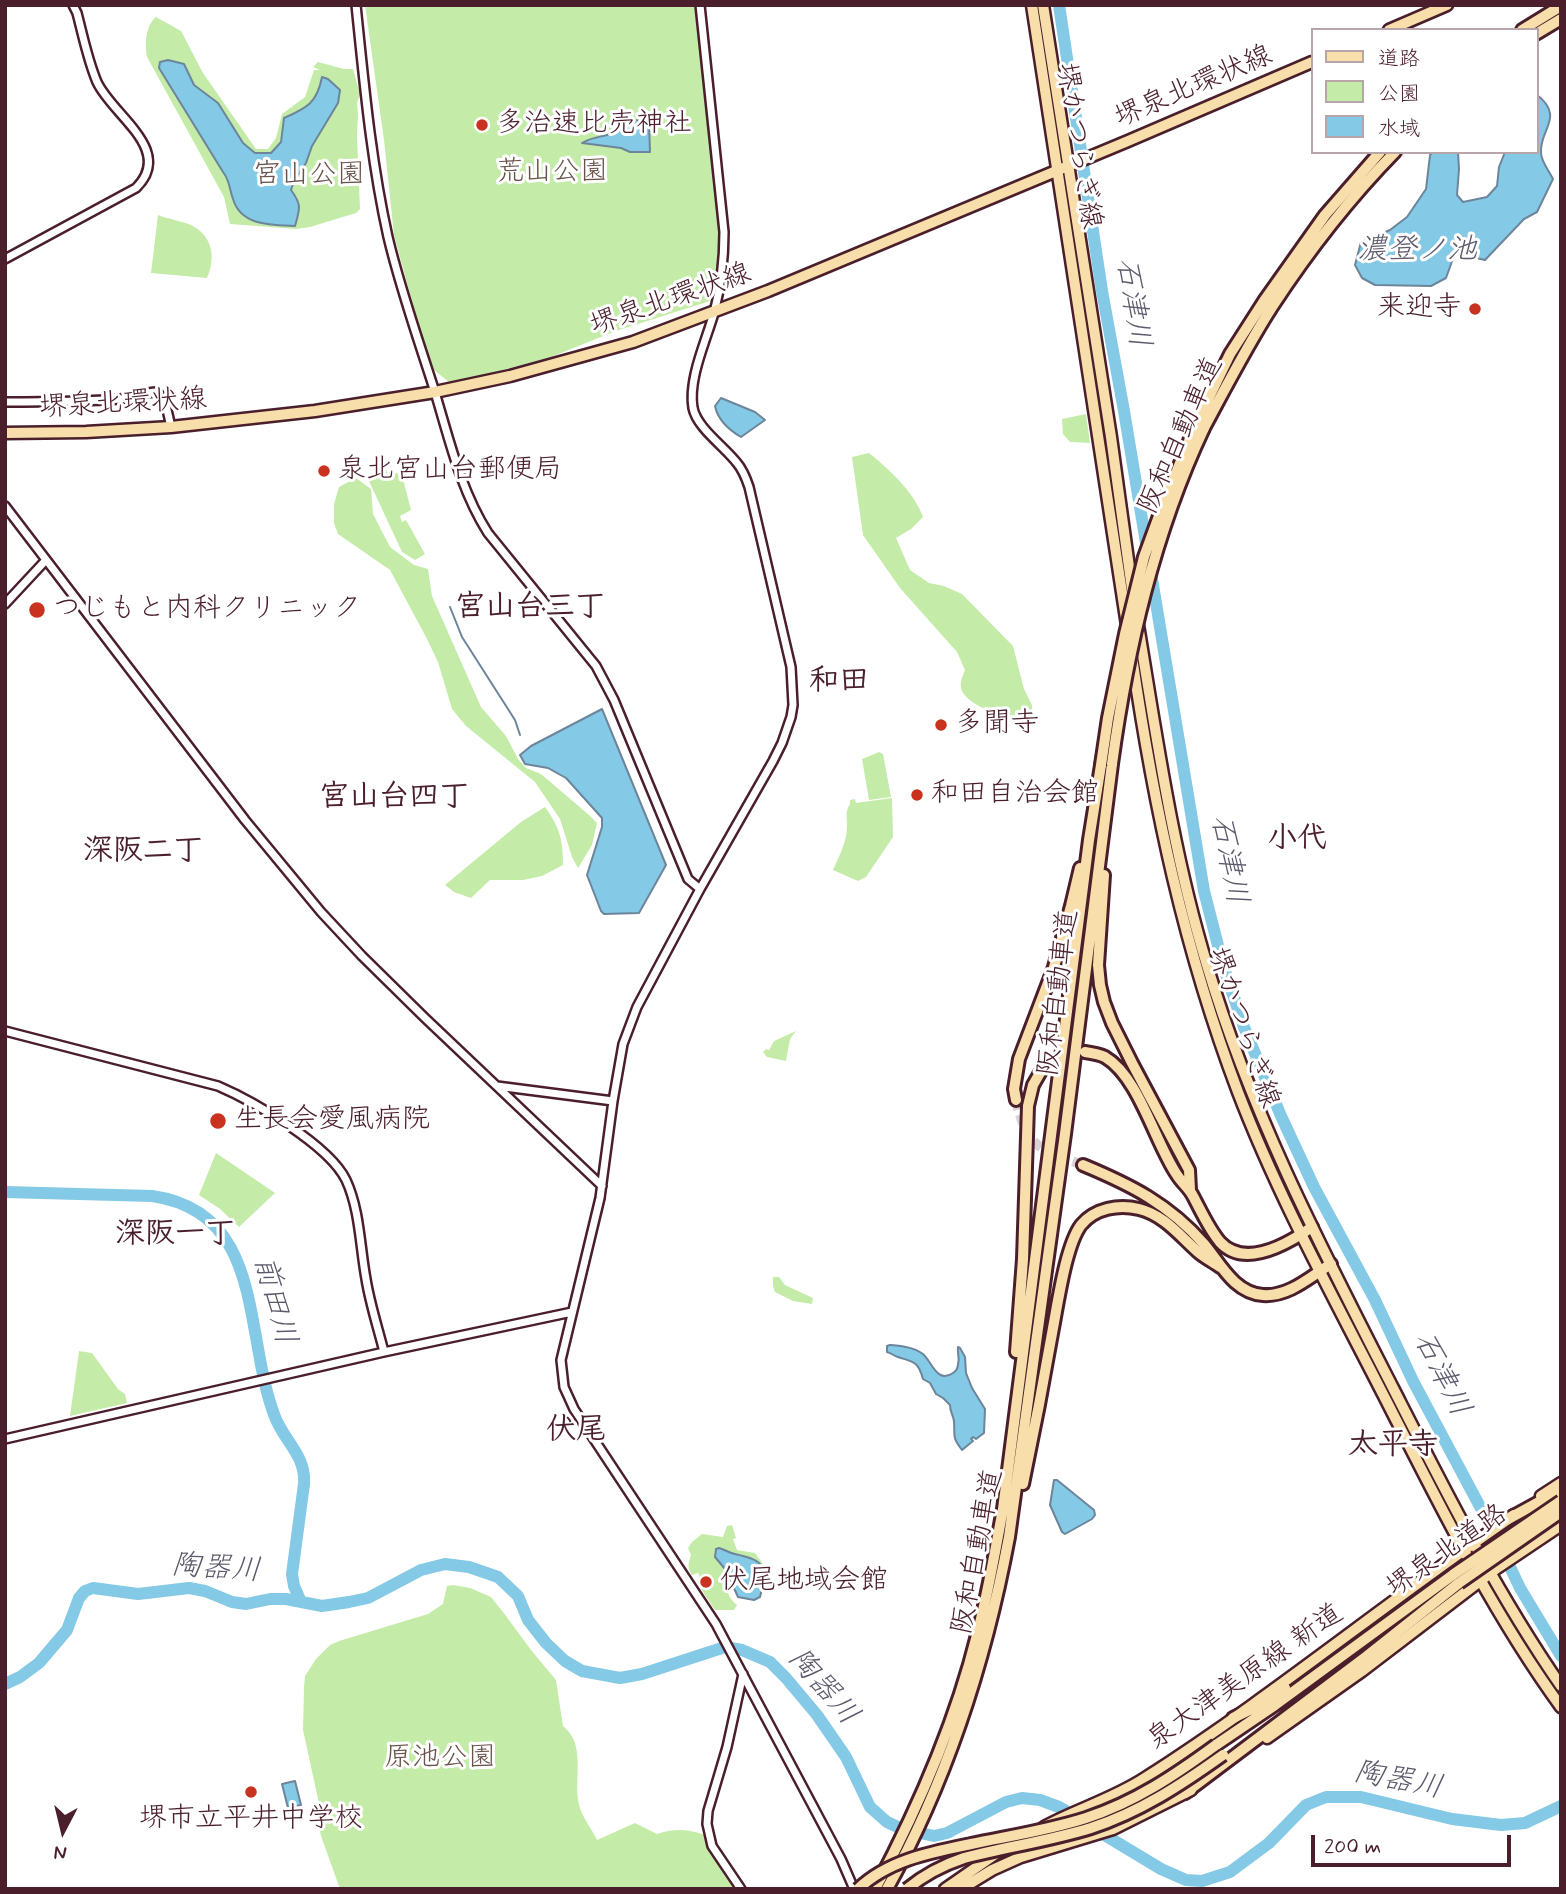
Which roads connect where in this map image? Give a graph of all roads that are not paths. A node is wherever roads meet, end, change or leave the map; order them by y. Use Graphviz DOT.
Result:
graph roads {
  1 [pos="73,5"];
  2 [pos="356,5"];
  3 [pos="700,5"];
  4 [pos="1032,5"];
  5 [pos="1043,5"];
  6 [pos="1447,5"];
  7 [pos="1561,6"];
  8 [pos="1561,19"];
  9 [pos="1394,28"];
  10 [pos="1525,28"];
  11 [pos="1538,33"];
  12 [pos="1310,63"];
  13 [pos="1378,154"];
  14 [pos="1393,154"];
  15 [pos="1073,164"];
  16 [pos="1058,170"];
  17 [pos="5,259"];
  18 [pos="714,312"];
  19 [pos="435,392"];
  20 [pos="5,402"];
  21 [pos="1200,426"];
  22 [pos="171,427"];
  23 [pos="5,433"];
  24 [pos="5,506"];
  25 [pos="46,560"];
  26 [pos="5,604"];
  27 [pos="1107,764"];
  28 [pos="1089,839"];
  29 [pos="700,889"];
  30 [pos="5,1031"];
  31 [pos="1085,1052"];
  32 [pos="1044,1066"];
  33 [pos="497,1086"];
  34 [pos="1016,1100"];
  35 [pos="613,1101"];
  36 [pos="1083,1165"];
  37 [pos="602,1186"];
  38 [pos="1190,1190"];
  39 [pos="1312,1227"];
  40 [pos="1301,1234"];
  41 [pos="1331,1264"];
  42 [pos="1220,1267"];
  43 [pos="1320,1271"];
  44 [pos="572,1312"];
  45 [pos="384,1352"];
  46 [pos="5,1439"];
  47 [pos="1009,1459"];
  48 [pos="1561,1483"];
  49 [pos="1561,1490"];
  50 [pos="1561,1501"];
  51 [pos="1561,1512"];
  52 [pos="1505,1521"];
  53 [pos="1561,1525"];
  54 [pos="1009,1537"];
  55 [pos="1477,1540"];
  56 [pos="1463,1549"];
  57 [pos="1494,1570"];
  58 [pos="1456,1579"];
  59 [pos="1481,1580"];
  60 [pos="1365,1645"];
  61 [pos="743,1674"];
  62 [pos="1561,1686"];
  63 [pos="1561,1707"];
  64 [pos="1233,1718"];
  65 [pos="934,1780"];
  66 [pos="1185,1793"];
  67 [pos="741,1889"];
  68 [pos="856,1889"];
  69 [pos="875,1889"];
  70 [pos="887,1889"];
  71 [pos="907,1889"];
  72 [pos="945,1889"];
  73 [pos="961,1889"];
  1 -- 17 [label="street"];
  2 -- 19 [label="street"];
  3 -- 18 [label="street"];
  4 -- 16 [label="main road, 堺かつらぎ線"];
  5 -- 15 [label="main road, 堺かつらぎ線"];
  6 -- 9 [label="main road"];
  7 -- 10 [label="highway"];
  8 -- 11 [label="highway"];
  12 -- 15 [label="main road, 堺泉北環状線"];
  13 -- 21 [label="highway, 阪和自動車道"];
  14 -- 21 [label="highway, 阪和自動車道"];
  15 -- 16 [label="main road, 堺泉北環状線"];
  15 -- 39 [label="main road, 堺かつらぎ線"];
  16 -- 18 [label="main road, 堺泉北環状線"];
  16 -- 40 [label="main road, 堺かつらぎ線"];
  18 -- 19 [label="main road, 堺泉北環状線"];
  18 -- 29 [label="street"];
  19 -- 22 [label="main road, 堺泉北環状線"];
  19 -- 29 [label="street"];
  20 -- 22 [label="street"];
  21 -- 27 [label="highway, 阪和自動車道, bridge"];
  22 -- 23 [label="main road, 堺泉北環状線"];
  24 -- 25 [label="street"];
  25 -- 26 [label="street"];
  25 -- 33 [label="street"];
  27 -- 28 [label="highway, 阪和自動車道"];
  27 -- 38 [label="highway"];
  27 -- 54 [label="highway, 阪和自動車道"];
  28 -- 34 [label="highway"];
  28 -- 47 [label="highway, 阪和自動車道"];
  29 -- 35 [label="street"];
  30 -- 45 [label="street"];
  31 -- 38 [label="highway"];
  32 -- 47 [label="highway"];
  33 -- 35 [label="street"];
  33 -- 37 [label="street"];
  35 -- 37 [label="street"];
  36 -- 42 [label="highway"];
  37 -- 44 [label="street"];
  38 -- 40 [label="highway"];
  39 -- 40 [label="highway"];
  39 -- 41 [label="main road, 堺かつらぎ線"];
  40 -- 43 [label="main road, 堺かつらぎ線"];
  41 -- 43 [label="highway"];
  41 -- 55 [label="main road, 堺かつらぎ線"];
  42 -- 43 [label="highway"];
  42 -- 54 [label="highway"];
  43 -- 56 [label="main road, 堺かつらぎ線"];
  44 -- 45 [label="street"];
  44 -- 61 [label="street"];
  45 -- 46 [label="street"];
  47 -- 65 [label="highway, 阪和自動車道"];
  48 -- 52 [label="main road, 泉大津美原線 新道"];
  49 -- 52 [label="highway"];
  50 -- 58 [label="highway, 堺泉北道路, bridge"];
  51 -- 58 [label="highway, 堺泉北道路, bridge"];
  52 -- 55 [label="main road, 泉大津美原線 新道"];
  53 -- 57 [label="main road"];
  54 -- 65 [label="highway, 阪和自動車道"];
  55 -- 56 [label="main road, 泉大津美原線 新道"];
  55 -- 57 [label="main road, 堺かつらぎ線"];
  56 -- 59 [label="main road, 堺かつらぎ線"];
  56 -- 64 [label="main road, 泉大津美原線 新道"];
  57 -- 59 [label="main road"];
  57 -- 62 [label="main road, 堺かつらぎ線"];
  58 -- 60 [label="highway, 堺泉北道路"];
  58 -- 64 [label="highway"];
  58 -- 66 [label="highway"];
  59 -- 63 [label="main road, 堺かつらぎ線"];
  59 -- 66 [label="main road"];
  60 -- 68 [label="highway, bridge"];
  60 -- 71 [label="highway, bridge"];
  61 -- 67 [label="street"];
  61 -- 68 [label="street"];
  64 -- 72 [label="main road, 泉大津美原線 新道"];
  65 -- 69 [label="highway, 阪和自動車道, bridge"];
  65 -- 70 [label="highway, 阪和自動車道"];
  66 -- 73 [label="main road"];
}
